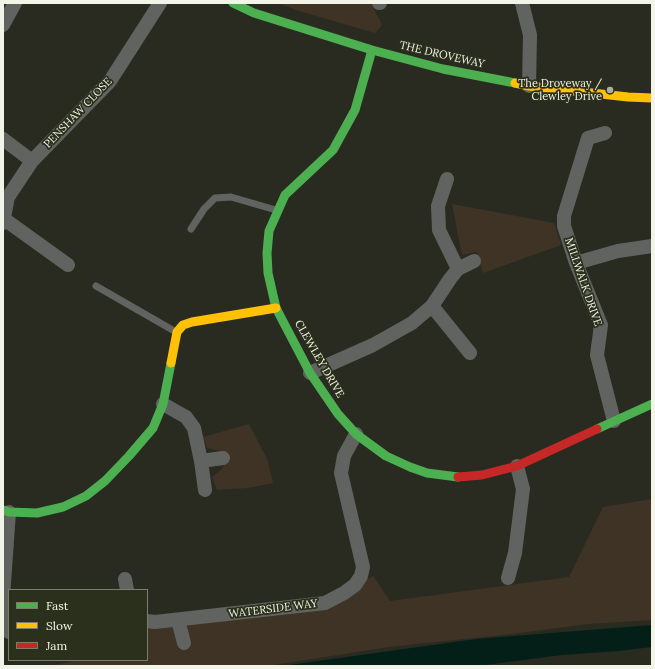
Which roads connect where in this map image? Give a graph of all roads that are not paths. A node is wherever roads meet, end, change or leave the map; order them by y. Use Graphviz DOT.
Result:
graph roads {
  1 [pos="15,3"];
  2 [pos="160,3"];
  3 [pos="233,3"];
  4 [pos="522,3"];
  5 [pos="3,25"];
  6 [pos="372,50"];
  7 [pos="529,86"];
  8 [pos="652,98"];
  9 [pos="605,133"];
  10 [pos="3,139"];
  11 [pos="32,161"];
  12 [pos="447,179"];
  13 [pos="277,210"];
  14 [pos="4,221"];
  15 [pos="191,229"];
  16 [pos="652,246"];
  17 [pos="474,261"];
  18 [pos="576,264"];
  19 [pos="68,265"];
  20 [pos="458,269"];
  21 [pos="96,286"];
  22 [pos="432,306"];
  23 [pos="276,308"];
  24 [pos="177,332"];
  25 [pos="470,353"];
  26 [pos="310,373"];
  27 [pos="163,404"];
  28 [pos="652,404"];
  29 [pos="614,421"];
  30 [pos="356,434"];
  31 [pos="223,458"];
  32 [pos="201,461"];
  33 [pos="517,466"];
  34 [pos="205,490"];
  35 [pos="6,511"];
  36 [pos="508,578"];
  37 [pos="3,597"];
  38 [pos="178,620"];
  39 [pos="148,622"];
  40 [pos="8,626"];
  41 [pos="184,643"];
  1 -- 5 [label="street"];
  2 -- 11 [label="street, PENSHAW CLOSE"];
  3 -- 6 [label="street, THE DROVEWAY"];
  4 -- 7 [label="street"];
  6 -- 7 [label="street, THE DROVEWAY"];
  6 -- 13 [label="street, CLEWLEY DRIVE"];
  7 -- 8 [label="street, THE DROVEWAY"];
  9 -- 18 [label="street, MILLWALK DRIVE"];
  10 -- 11 [label="street"];
  11 -- 14 [label="street, PENSHAW CLOSE"];
  12 -- 20 [label="street"];
  13 -- 15 [label="lane"];
  13 -- 23 [label="street, CLEWLEY DRIVE"];
  14 -- 19 [label="street, PENSHAW CLOSE"];
  16 -- 18 [label="street"];
  17 -- 20 [label="street"];
  18 -- 29 [label="street, MILLWALK DRIVE"];
  20 -- 22 [label="street"];
  21 -- 24 [label="lane"];
  22 -- 25 [label="street"];
  22 -- 26 [label="street"];
  23 -- 24 [label="street"];
  23 -- 26 [label="street, CLEWLEY DRIVE"];
  24 -- 27 [label="street"];
  26 -- 30 [label="street, CLEWLEY DRIVE"];
  27 -- 32 [label="street"];
  27 -- 35 [label="street"];
  28 -- 29 [label="street, CLEWLEY DRIVE"];
  29 -- 33 [label="street, CLEWLEY DRIVE"];
  30 -- 33 [label="street, CLEWLEY DRIVE"];
  30 -- 38 [label="street, WATERSIDE WAY"];
  31 -- 32 [label="street"];
  32 -- 34 [label="street"];
  33 -- 36 [label="street"];
  35 -- 37 [label="street"];
  37 -- 40 [label="street"];
  38 -- 39 [label="street, WATERSIDE WAY"];
  38 -- 41 [label="street"];
}
